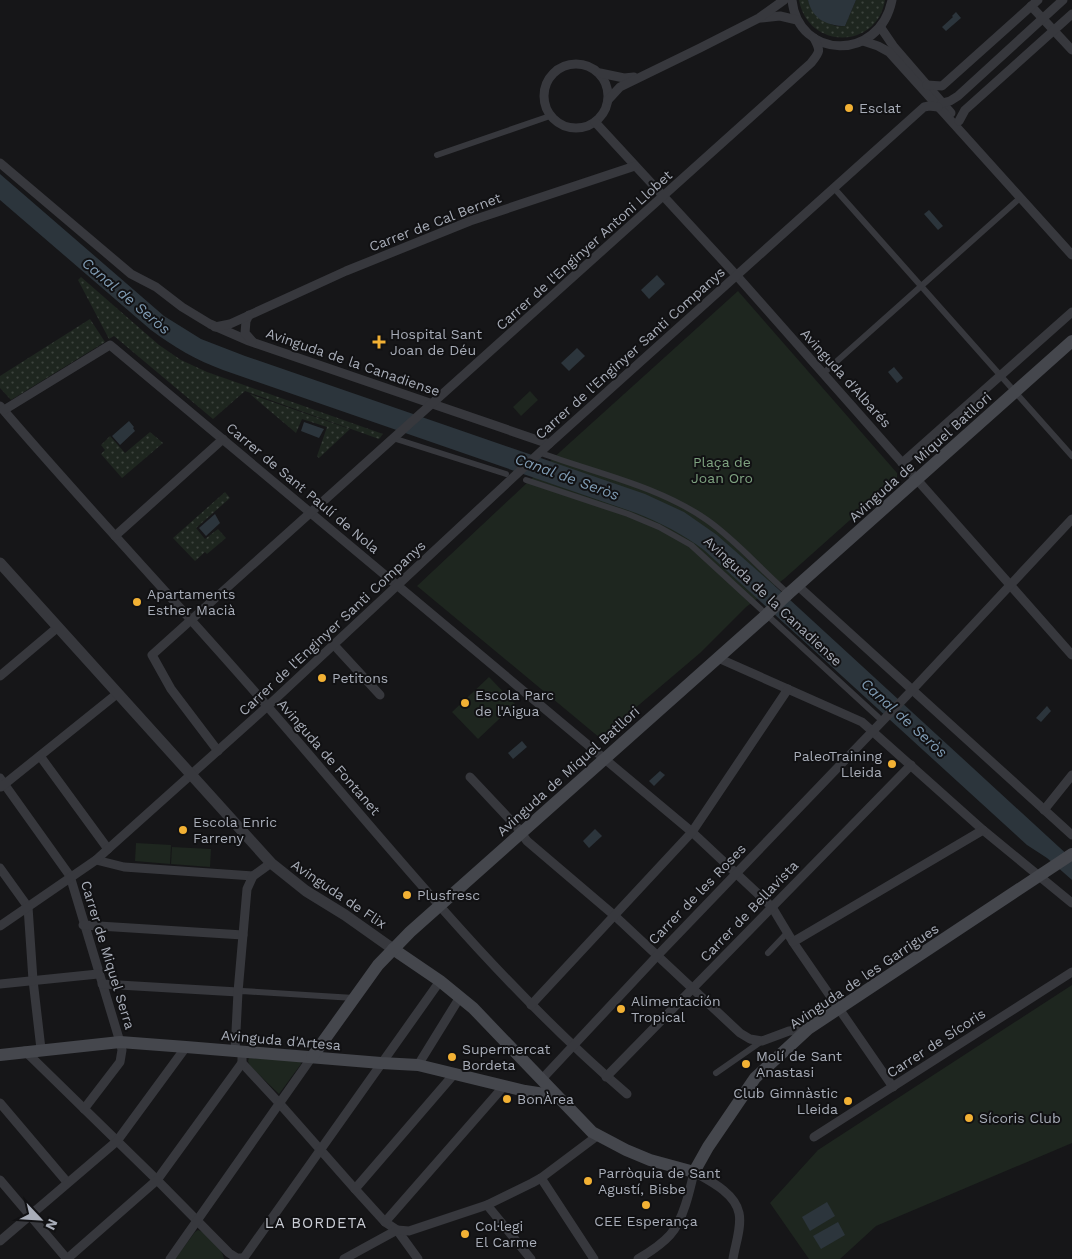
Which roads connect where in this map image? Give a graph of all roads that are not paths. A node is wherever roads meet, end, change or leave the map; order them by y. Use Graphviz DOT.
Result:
graph roads {
  1 [pos="784,0"];
  2 [pos="792,0"];
  3 [pos="892,0"];
  4 [pos="1063,0"];
  5 [pos="1034,3"];
  6 [pos="1072,14"];
  7 [pos="758,18"];
  8 [pos="1043,18"];
  9 [pos="797,20"];
  10 [pos="881,28"];
  11 [pos="1054,30"];
  12 [pos="814,38"];
  13 [pos="863,41"];
  14 [pos="1072,50"];
  15 [pos="600,73"];
  16 [pos="639,76"];
  17 [pos="926,85"];
  18 [pos="608,100"];
  19 [pos="940,105"];
  20 [pos="550,116"];
  21 [pos="959,121"];
  22 [pos="595,122"];
  23 [pos="437,155"];
  24 [pos="0,163"];
  25 [pos="635,166"];
  26 [pos="834,188"];
  27 [pos="664,196"];
  28 [pos="1020,198"];
  29 [pos="1072,247"];
  30 [pos="1072,255"];
  31 [pos="737,276"];
  32 [pos="921,286"];
  33 [pos="1072,312"];
  34 [pos="249,316"];
  35 [pos="215,327"];
  36 [pos="1072,341"];
  37 [pos="254,343"];
  38 [pos="827,370"];
  39 [pos="1002,375"];
  40 [pos="1016,391"];
  41 [pos="434,404"];
  42 [pos="2,408"];
  43 [pos="396,438"];
  44 [pos="223,439"];
  45 [pos="550,444"];
  46 [pos="540,452"];
  47 [pos="1072,456"];
  48 [pos="902,463"];
  49 [pos="510,475"];
  50 [pos="526,480"];
  51 [pos="917,480"];
  52 [pos="310,514"];
  53 [pos="1072,518"];
  54 [pos="115,536"];
  55 [pos="4,567"];
  56 [pos="1010,584"];
  57 [pos="398,586"];
  58 [pos="791,592"];
  59 [pos="191,621"];
  60 [pos="58,627"];
  61 [pos="334,645"];
  62 [pos="1072,655"];
  63 [pos="718,658"];
  64 [pos="0,676"];
  65 [pos="788,688"];
  66 [pos="911,690"];
  67 [pos="118,694"];
  68 [pos="380,695"];
  69 [pos="268,706"];
  70 [pos="882,716"];
  71 [pos="872,730"];
  72 [pos="218,751"];
  73 [pos="40,756"];
  74 [pos="603,760"];
  75 [pos="911,765"];
  76 [pos="192,775"];
  77 [pos="1072,775"];
  78 [pos="470,777"];
  79 [pos="2,783"];
  80 [pos="1044,810"];
  81 [pos="983,830"];
  82 [pos="692,832"];
  83 [pos="521,834"];
  84 [pos="1072,836"];
  85 [pos="108,849"];
  86 [pos="1072,854"];
  87 [pos="96,860"];
  88 [pos="271,863"];
  89 [pos="0,868"];
  90 [pos="736,873"];
  91 [pos="70,876"];
  92 [pos="253,876"];
  93 [pos="1040,877"];
  94 [pos="1072,903"];
  95 [pos="28,906"];
  96 [pos="440,906"];
  97 [pos="772,907"];
  98 [pos="615,916"];
  99 [pos="83,925"];
  100 [pos="0,926"];
  101 [pos="788,933"];
  102 [pos="243,935"];
  103 [pos="793,942"];
  104 [pos="393,949"];
  105 [pos="768,953"];
  106 [pos="657,956"];
  107 [pos="1072,972"];
  108 [pos="98,974"];
  109 [pos="33,980"];
  110 [pos="440,981"];
  111 [pos="0,984"];
  112 [pos="102,984"];
  113 [pos="693,989"];
  114 [pos="238,992"];
  115 [pos="460,997"];
  116 [pos="354,998"];
  117 [pos="531,1005"];
  118 [pos="840,1008"];
  119 [pos="808,1029"];
  120 [pos="762,1041"];
  121 [pos="120,1042"];
  122 [pos="574,1046"];
  123 [pos="186,1047"];
  124 [pos="41,1049"];
  125 [pos="25,1051"];
  126 [pos="0,1055"];
  127 [pos="240,1055"];
  128 [pos="312,1057"];
  129 [pos="381,1063"];
  130 [pos="418,1065"];
  131 [pos="455,1073"];
  132 [pos="716,1073"];
  133 [pos="606,1077"];
  134 [pos="542,1079"];
  135 [pos="504,1086"];
  136 [pos="893,1087"];
  137 [pos="627,1094"];
  138 [pos="557,1096"];
  139 [pos="0,1103"];
  140 [pos="280,1104"];
  141 [pos="84,1109"];
  142 [pos="597,1136"];
  143 [pos="814,1137"];
  144 [pos="117,1141"];
  145 [pos="320,1149"];
  146 [pos="705,1153"];
  147 [pos="675,1165"];
  148 [pos="694,1172"];
  149 [pos="541,1178"];
  150 [pos="0,1180"];
  151 [pos="157,1180"];
  152 [pos="67,1182"];
  153 [pos="355,1189"];
  154 [pos="487,1205"];
  155 [pos="30,1215"];
  156 [pos="198,1221"];
  157 [pos="386,1222"];
  158 [pos="397,1230"];
  159 [pos="0,1241"];
  160 [pos="229,1256"];
  161 [pos="243,1258"];
  162 [pos="67,1259"];
  163 [pos="170,1259"];
  164 [pos="344,1259"];
  165 [pos="418,1259"];
  166 [pos="531,1259"];
  167 [pos="594,1259"];
  168 [pos="638,1259"];
  169 [pos="732,1259"];
  1 -- 7 [label="street"];
  2 -- 9 [label="street"];
  3 -- 10 [label="street"];
  4 -- 8 [label="street, Carrer de l'Enginyer Santi Companys"];
  5 -- 8 [label="street"];
  5 -- 17 [label="street"];
  6 -- 11 [label="street"];
  7 -- 9 [label="street"];
  7 -- 16 [label="street"];
  8 -- 11 [label="street"];
  8 -- 19 [label="street, Carrer de l'Enginyer Santi Companys"];
  9 -- 12 [label="street"];
  10 -- 13 [label="street"];
  10 -- 17 [label="street"];
  11 -- 14 [label="street"];
  11 -- 21 [label="street"];
  12 -- 13 [label="street"];
  12 -- 27 [label="street, Carrer de l'Enginyer Antoni Llobet"];
  13 -- 19 [label="street"];
  15 -- 16 [label="street"];
  15 -- 18 [label="street"];
  15 -- 20 [label="street"];
  16 -- 18 [label="street"];
  17 -- 19 [label="street"];
  18 -- 22 [label="street"];
  19 -- 21 [label="street"];
  19 -- 26 [label="street, Carrer de l'Enginyer Santi Companys"];
  19 -- 28 [label="street"];
  20 -- 22 [label="street"];
  20 -- 23 [label="street"];
  21 -- 29 [label="street"];
  22 -- 25 [label="street, Avinguda d'Albarés"];
  24 -- 35 [label="street, Avinguda de la Canadiense"];
  25 -- 27 [label="street, Avinguda d'Albarés"];
  25 -- 34 [label="street, Carrer de Cal Bernet"];
  26 -- 31 [label="street, Carrer de l'Enginyer Santi Companys"];
  26 -- 32 [label="street"];
  27 -- 31 [label="street, Avinguda d'Albarés"];
  27 -- 41 [label="street, Carrer de l'Enginyer Antoni Llobet"];
  28 -- 30 [label="street"];
  28 -- 32 [label="street"];
  31 -- 45 [label="street, Carrer de l'Enginyer Santi Companys"];
  31 -- 48 [label="street, Avinguda d'Albarés"];
  32 -- 38 [label="street"];
  32 -- 39 [label="street"];
  33 -- 39 [label="street, Avinguda de Miquel Batllori"];
  34 -- 35 [label="street, Carrer de Cal Bernet"];
  34 -- 37 [label="street"];
  35 -- 37 [label="street, Avinguda de la Canadiense"];
  36 -- 40 [label="main road, Avinguda de Miquel Batllori"];
  37 -- 41 [label="street, Avinguda de la Canadiense"];
  39 -- 40 [label="street"];
  39 -- 48 [label="street, Avinguda de Miquel Batllori"];
  40 -- 47 [label="street"];
  40 -- 51 [label="main road, Avinguda de Miquel Batllori"];
  41 -- 43 [label="street, Carrer de l'Enginyer Antoni Llobet"];
  41 -- 45 [label="street, Avinguda de la Canadiense"];
  42 -- 44 [label="street, Carrer de Sant Paulí de Nola"];
  42 -- 54 [label="street, Avinguda de Fontanet"];
  43 -- 49 [label="street"];
  43 -- 52 [label="street, Carrer de l'Enginyer Antoni Llobet"];
  44 -- 52 [label="street, Carrer de Sant Paulí de Nola"];
  44 -- 54 [label="street"];
  45 -- 46 [label="street, Carrer de l'Enginyer Santi Companys"];
  46 -- 49 [label="street, Carrer de l'Enginyer Santi Companys"];
  46 -- 58 [label="street, Avinguda de la Canadiense"];
  48 -- 51 [label="street, Avinguda d'Albarés"];
  49 -- 57 [label="street, Carrer de l'Enginyer Santi Companys"];
  50 -- 70 [label="street, Avinguda de la Canadiense"];
  51 -- 56 [label="street, Avinguda d'Albarés"];
  51 -- 58 [label="main road, Avinguda de Miquel Batllori"];
  52 -- 57 [label="street, Carrer de Sant Paulí de Nola"];
  52 -- 59 [label="street, Carrer de l'Enginyer Antoni Llobet"];
  53 -- 56 [label="street, Carrer de les Roses"];
  54 -- 59 [label="street, Avinguda de Fontanet"];
  55 -- 60 [label="street, Avinguda de Flix"];
  56 -- 62 [label="street, Avinguda d'Albarés"];
  56 -- 66 [label="street, Carrer de les Roses"];
  57 -- 61 [label="street, Carrer de l'Enginyer Santi Companys"];
  57 -- 74 [label="street, Carrer de Sant Paulí de Nola"];
  58 -- 63 [label="main road, Avinguda de Miquel Batllori, bridge"];
  58 -- 66 [label="street, Avinguda de la Canadiense"];
  59 -- 69 [label="street, Avinguda de Fontanet"];
  59 -- 72 [label="street, Carrer de l'Enginyer Antoni Llobet"];
  60 -- 64 [label="street"];
  60 -- 67 [label="street, Avinguda de Flix"];
  61 -- 68 [label="street"];
  61 -- 69 [label="street, Carrer de l'Enginyer Santi Companys"];
  63 -- 65 [label="street"];
  63 -- 74 [label="main road, Avinguda de Miquel Batllori"];
  65 -- 71 [label="street"];
  65 -- 82 [label="street"];
  66 -- 70 [label="street, Carrer de les Roses"];
  66 -- 80 [label="street, Avinguda de la Canadiense"];
  67 -- 73 [label="street"];
  67 -- 76 [label="street, Avinguda de Flix"];
  69 -- 72 [label="street, Carrer de l'Enginyer Santi Companys"];
  69 -- 96 [label="street, Avinguda de Fontanet"];
  70 -- 71 [label="street, Carrer de les Roses"];
  71 -- 75 [label="street"];
  71 -- 90 [label="street, Carrer de les Roses"];
  72 -- 76 [label="street, Carrer de l'Enginyer Santi Companys"];
  73 -- 79 [label="street"];
  73 -- 85 [label="street"];
  74 -- 82 [label="street, Carrer de Sant Paulí de Nola"];
  74 -- 83 [label="main road, Avinguda de Miquel Batllori"];
  75 -- 81 [label="street"];
  75 -- 97 [label="street, Carrer de Bellavista"];
  76 -- 85 [label="street, Carrer de l'Enginyer Santi Companys"];
  76 -- 88 [label="street, Avinguda de Flix"];
  77 -- 80 [label="street"];
  78 -- 83 [label="street"];
  79 -- 91 [label="street, Carrer de Miquel Serra"];
  80 -- 84 [label="street, Avinguda de la Canadiense"];
  81 -- 93 [label="street"];
  81 -- 103 [label="street"];
  82 -- 90 [label="street, Carrer de Sant Paulí de Nola"];
  82 -- 98 [label="street"];
  83 -- 96 [label="main road, Avinguda de Miquel Batllori"];
  83 -- 98 [label="street"];
  85 -- 87 [label="street, Carrer de l'Enginyer Santi Companys"];
  86 -- 93 [label="main road, Avinguda de les Garrigues"];
  87 -- 91 [label="street, Carrer de l'Enginyer Santi Companys"];
  87 -- 92 [label="street"];
  88 -- 92 [label="street"];
  88 -- 104 [label="street, Avinguda de Flix"];
  89 -- 95 [label="street"];
  90 -- 97 [label="street, Carrer de Sant Paulí de Nola"];
  90 -- 106 [label="street, Carrer de les Roses"];
  91 -- 95 [label="street, Carrer de l'Enginyer Santi Companys"];
  91 -- 99 [label="street, Carrer de Miquel Serra"];
  92 -- 102 [label="street"];
  93 -- 94 [label="street"];
  93 -- 118 [label="main road, Avinguda de les Garrigues"];
  95 -- 100 [label="street, Carrer de l'Enginyer Santi Companys"];
  95 -- 109 [label="street"];
  96 -- 104 [label="main road, Avinguda de Miquel Batllori"];
  96 -- 117 [label="street, Avinguda de Fontanet"];
  97 -- 101 [label="street, Carrer de Sant Paulí de Nola"];
  97 -- 113 [label="street, Carrer de Bellavista"];
  98 -- 106 [label="street"];
  98 -- 117 [label="street"];
  99 -- 102 [label="street"];
  99 -- 108 [label="street, Carrer de Miquel Serra"];
  101 -- 103 [label="street, Carrer de Sant Paulí de Nola"];
  101 -- 105 [label="street"];
  102 -- 114 [label="street"];
  103 -- 118 [label="street, Carrer de Sant Paulí de Nola"];
  104 -- 110 [label="main road, Avinguda de Flix"];
  104 -- 116 [label="main road, Avinguda de Miquel Batllori"];
  106 -- 113 [label="street"];
  106 -- 122 [label="street, Carrer de les Roses"];
  107 -- 136 [label="street, Carrer de Sícoris"];
  108 -- 109 [label="street"];
  108 -- 112 [label="street, Carrer de Miquel Serra"];
  109 -- 111 [label="street"];
  109 -- 124 [label="street"];
  110 -- 115 [label="main road, Avinguda de Flix"];
  110 -- 129 [label="street"];
  112 -- 114 [label="street"];
  112 -- 121 [label="street, Carrer de Miquel Serra"];
  113 -- 120 [label="street"];
  113 -- 133 [label="street, Carrer de Bellavista"];
  114 -- 116 [label="street"];
  114 -- 127 [label="street"];
  115 -- 130 [label="street"];
  115 -- 134 [label="main road, Avinguda de Flix"];
  116 -- 128 [label="main road, Avinguda de Miquel Batllori"];
  117 -- 122 [label="street, Avinguda de Fontanet"];
  118 -- 119 [label="main road, Avinguda de les Garrigues"];
  118 -- 136 [label="street, Carrer de Sant Paulí de Nola"];
  119 -- 120 [label="street"];
  119 -- 146 [label="main road, Avinguda de les Garrigues"];
  120 -- 132 [label="street"];
  121 -- 123 [label="main road, Avinguda d'Artesa"];
  121 -- 124 [label="main road, Avinguda d'Artesa"];
  121 -- 141 [label="street"];
  122 -- 133 [label="street, Avinguda de Fontanet"];
  122 -- 134 [label="street, Carrer de les Roses"];
  123 -- 127 [label="main road, Avinguda d'Artesa"];
  123 -- 144 [label="street"];
  124 -- 125 [label="main road, Avinguda d'Artesa"];
  125 -- 126 [label="main road, Avinguda d'Artesa"];
  125 -- 141 [label="street"];
  127 -- 128 [label="main road, Avinguda d'Artesa"];
  127 -- 140 [label="street"];
  127 -- 151 [label="street"];
  128 -- 129 [label="main road, Avinguda d'Artesa"];
  128 -- 140 [label="street"];
  129 -- 130 [label="main road, Avinguda d'Artesa"];
  129 -- 145 [label="street"];
  130 -- 131 [label="main road, Avinguda d'Artesa"];
  131 -- 135 [label="main road, Avinguda d'Artesa"];
  131 -- 153 [label="street"];
  133 -- 137 [label="street, Avinguda de Fontanet"];
  134 -- 138 [label="main road, Avinguda de Flix"];
  135 -- 138 [label="main road, Avinguda d'Artesa"];
  135 -- 157 [label="street"];
  136 -- 143 [label="street, Carrer de Sícoris"];
  138 -- 142 [label="main road, Avinguda de Flix"];
  139 -- 152 [label="street"];
  140 -- 145 [label="street"];
  140 -- 156 [label="street"];
  141 -- 144 [label="street"];
  142 -- 147 [label="main road, Avinguda de Flix"];
  142 -- 149 [label="street"];
  144 -- 151 [label="street"];
  144 -- 152 [label="street"];
  145 -- 153 [label="street"];
  145 -- 161 [label="street"];
  146 -- 147 [label="main road, Avinguda de les Garrigues"];
  146 -- 148 [label="main road"];
  147 -- 148 [label="main road, Avinguda de Flix"];
  148 -- 168 [label="street"];
  148 -- 169 [label="street"];
  149 -- 154 [label="street"];
  149 -- 167 [label="street"];
  150 -- 155 [label="street"];
  151 -- 156 [label="street"];
  151 -- 162 [label="street"];
  152 -- 155 [label="street"];
  153 -- 157 [label="street"];
  154 -- 158 [label="street"];
  154 -- 166 [label="street"];
  155 -- 159 [label="street"];
  155 -- 162 [label="street"];
  156 -- 160 [label="street"];
  156 -- 163 [label="street"];
  157 -- 158 [label="street"];
  158 -- 164 [label="street"];
  158 -- 165 [label="street"];
  160 -- 161 [label="street"];
}
